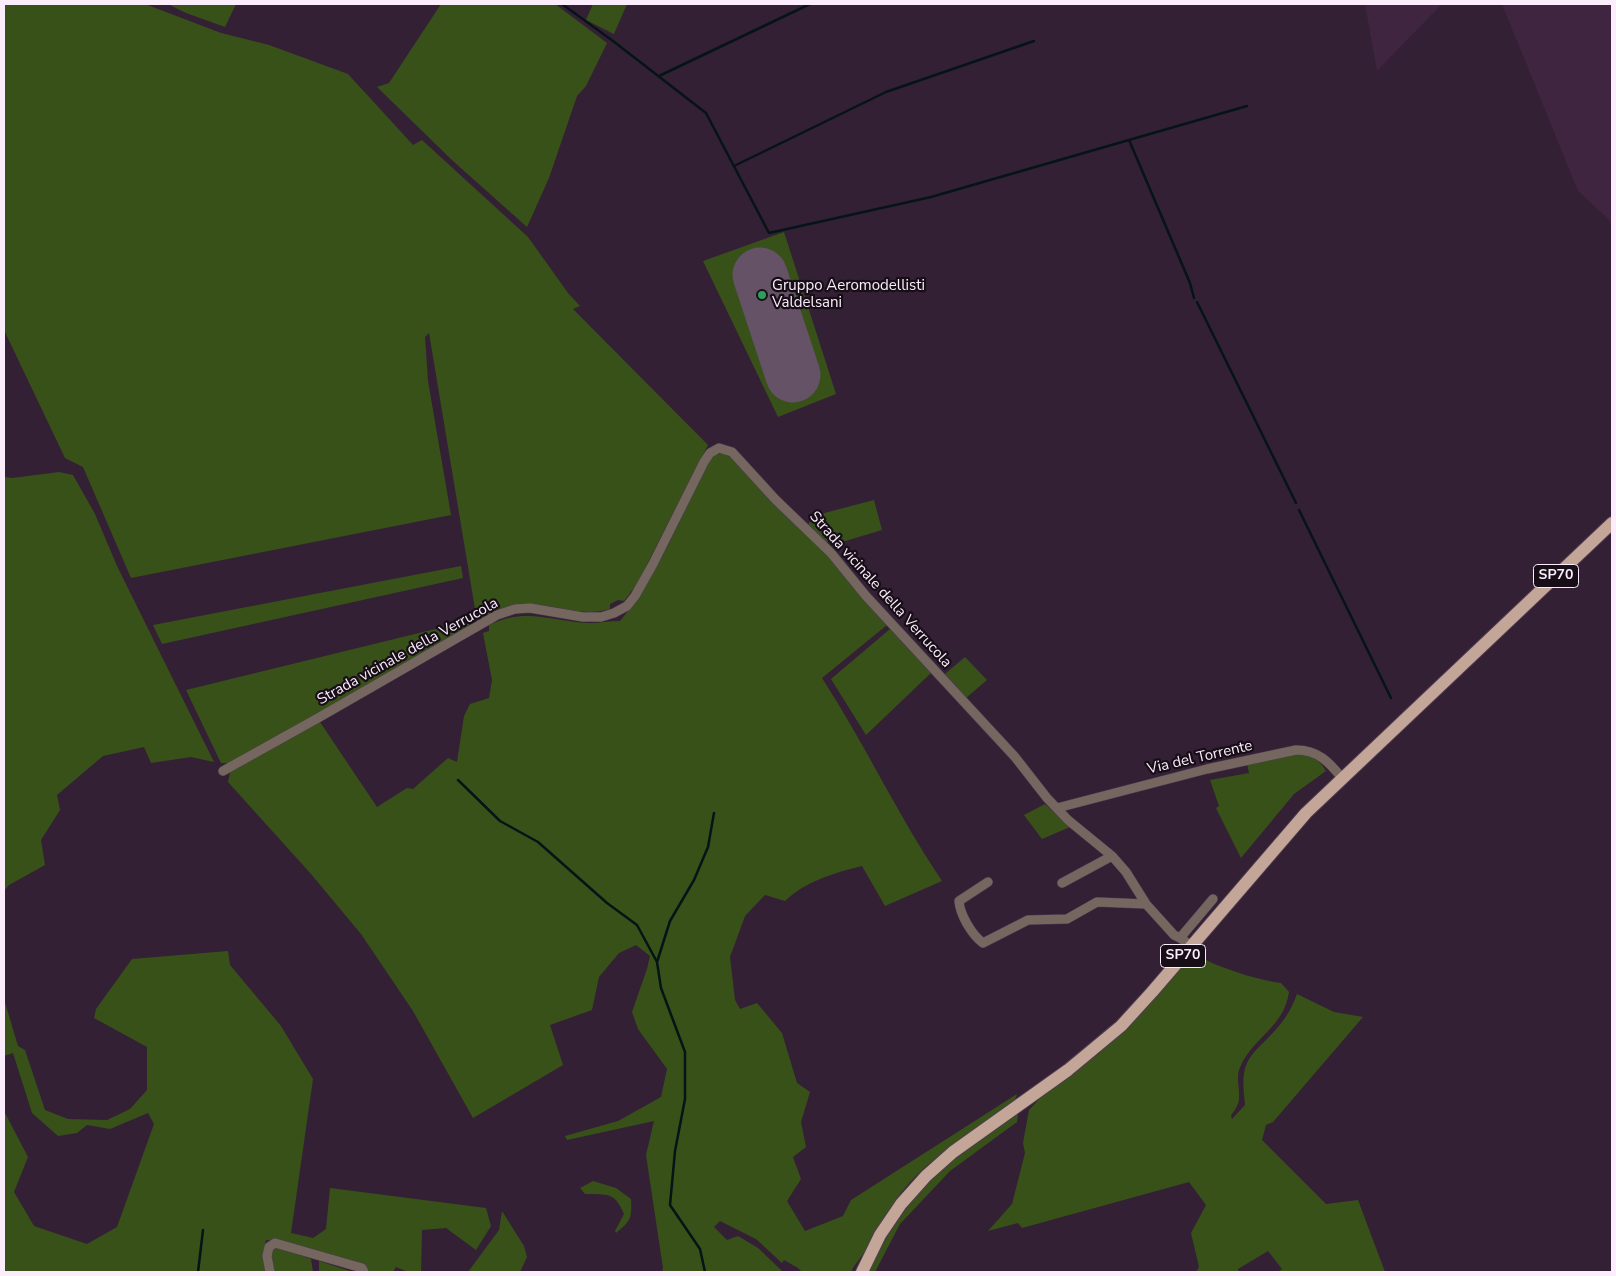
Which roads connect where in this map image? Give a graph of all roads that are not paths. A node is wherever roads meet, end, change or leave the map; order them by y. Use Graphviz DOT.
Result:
graph roads {
  1 [pos="1612,523"];
  2 [pos="223,771"];
  3 [pos="1342,778"];
  4 [pos="1057,808"];
  5 [pos="1112,856"];
  6 [pos="988,882"];
  7 [pos="1062,883"];
  8 [pos="1213,899"];
  9 [pos="1146,904"];
  10 [pos="1180,938"];
  11 [pos="1192,946"];
  12 [pos="270,1272"];
  13 [pos="364,1272"];
  14 [pos="862,1272"];
  1 -- 3 [label="main road, SP70"];
  2 -- 4 [label="street, Strada vicinale della Verrucola"];
  3 -- 4 [label="street, Via del Torrente"];
  3 -- 11 [label="main road, SP70"];
  4 -- 5 [label="street"];
  5 -- 7 [label="street"];
  5 -- 9 [label="street"];
  6 -- 9 [label="street"];
  8 -- 10 [label="street"];
  9 -- 10 [label="street"];
  10 -- 11 [label="street"];
  11 -- 14 [label="main road, SP70"];
  12 -- 13 [label="street"];
}
